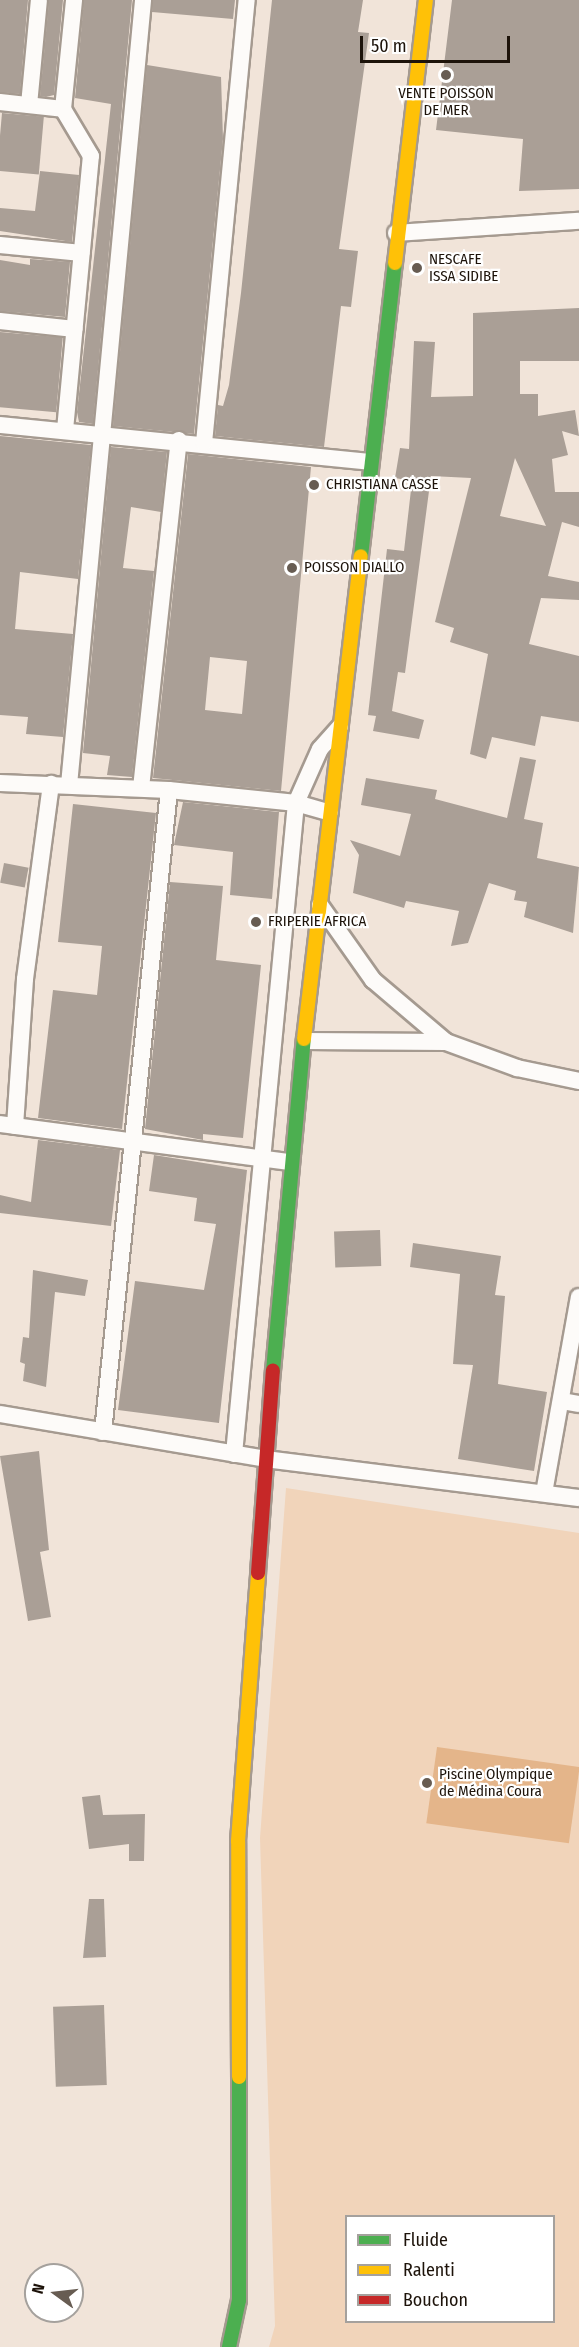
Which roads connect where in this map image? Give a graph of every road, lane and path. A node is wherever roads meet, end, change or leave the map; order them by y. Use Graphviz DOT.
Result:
graph roads {
  1 [pos="39,0"];
  2 [pos="74,0"];
  3 [pos="143,0"];
  4 [pos="247,0"];
  5 [pos="426,0"];
  6 [pos="0,102"];
  7 [pos="29,105"];
  8 [pos="63,109"];
  9 [pos="579,221"];
  10 [pos="396,233"];
  11 [pos="0,245"];
  12 [pos="82,253"];
  13 [pos="0,321"];
  14 [pos="75,329"];
  15 [pos="0,425"];
  16 [pos="65,430"];
  17 [pos="101,433"];
  18 [pos="179,440"];
  19 [pos="204,443"];
  20 [pos="369,462"];
  21 [pos="340,727"];
  22 [pos="0,783"];
  23 [pos="51,784"];
  24 [pos="69,785"];
  25 [pos="141,788"];
  26 [pos="169,790"];
  27 [pos="296,803"];
  28 [pos="330,813"];
  29 [pos="320,905"];
  30 [pos="304,1041"];
  31 [pos="446,1042"];
  32 [pos="579,1080"];
  33 [pos="8,1125"];
  34 [pos="133,1143"];
  35 [pos="261,1159"];
  36 [pos="290,1162"];
  37 [pos="579,1297"];
  38 [pos="562,1401"];
  39 [pos="579,1404"];
  40 [pos="0,1414"];
  41 [pos="103,1432"];
  42 [pos="234,1454"];
  43 [pos="265,1459"];
  44 [pos="544,1493"];
  45 [pos="579,1498"];
  46 [pos="229,2347"];
  1 -- 7 [label="street"];
  2 -- 8 [label="street"];
  3 -- 17 [label="street"];
  4 -- 19 [label="street"];
  5 -- 10 [label="street"];
  6 -- 7 [label="street"];
  7 -- 8 [label="street"];
  8 -- 12 [label="street"];
  9 -- 10 [label="street"];
  10 -- 20 [label="street"];
  11 -- 12 [label="street"];
  12 -- 14 [label="street"];
  13 -- 14 [label="street"];
  14 -- 16 [label="street"];
  15 -- 16 [label="street"];
  16 -- 17 [label="street"];
  17 -- 18 [label="street"];
  17 -- 24 [label="street"];
  18 -- 19 [label="street"];
  18 -- 25 [label="street"];
  19 -- 20 [label="street"];
  20 -- 21 [label="street"];
  21 -- 27 [label="street"];
  21 -- 28 [label="street"];
  22 -- 23 [label="street"];
  23 -- 24 [label="street"];
  23 -- 33 [label="street"];
  24 -- 25 [label="street"];
  25 -- 26 [label="street"];
  26 -- 27 [label="street"];
  26 -- 34 [label="street"];
  27 -- 28 [label="street"];
  27 -- 35 [label="street"];
  28 -- 29 [label="street"];
  29 -- 30 [label="street"];
  29 -- 31 [label="street"];
  30 -- 31 [label="street"];
  30 -- 36 [label="street"];
  31 -- 32 [label="street"];
  33 -- 34 [label="street"];
  34 -- 35 [label="street"];
  34 -- 41 [label="street"];
  35 -- 36 [label="street"];
  35 -- 42 [label="street"];
  36 -- 43 [label="street"];
  37 -- 38 [label="street"];
  38 -- 39 [label="street"];
  38 -- 44 [label="street"];
  40 -- 41 [label="street"];
  41 -- 42 [label="street"];
  42 -- 43 [label="street"];
  43 -- 44 [label="street"];
  43 -- 46 [label="street"];
  44 -- 45 [label="street"];
}
